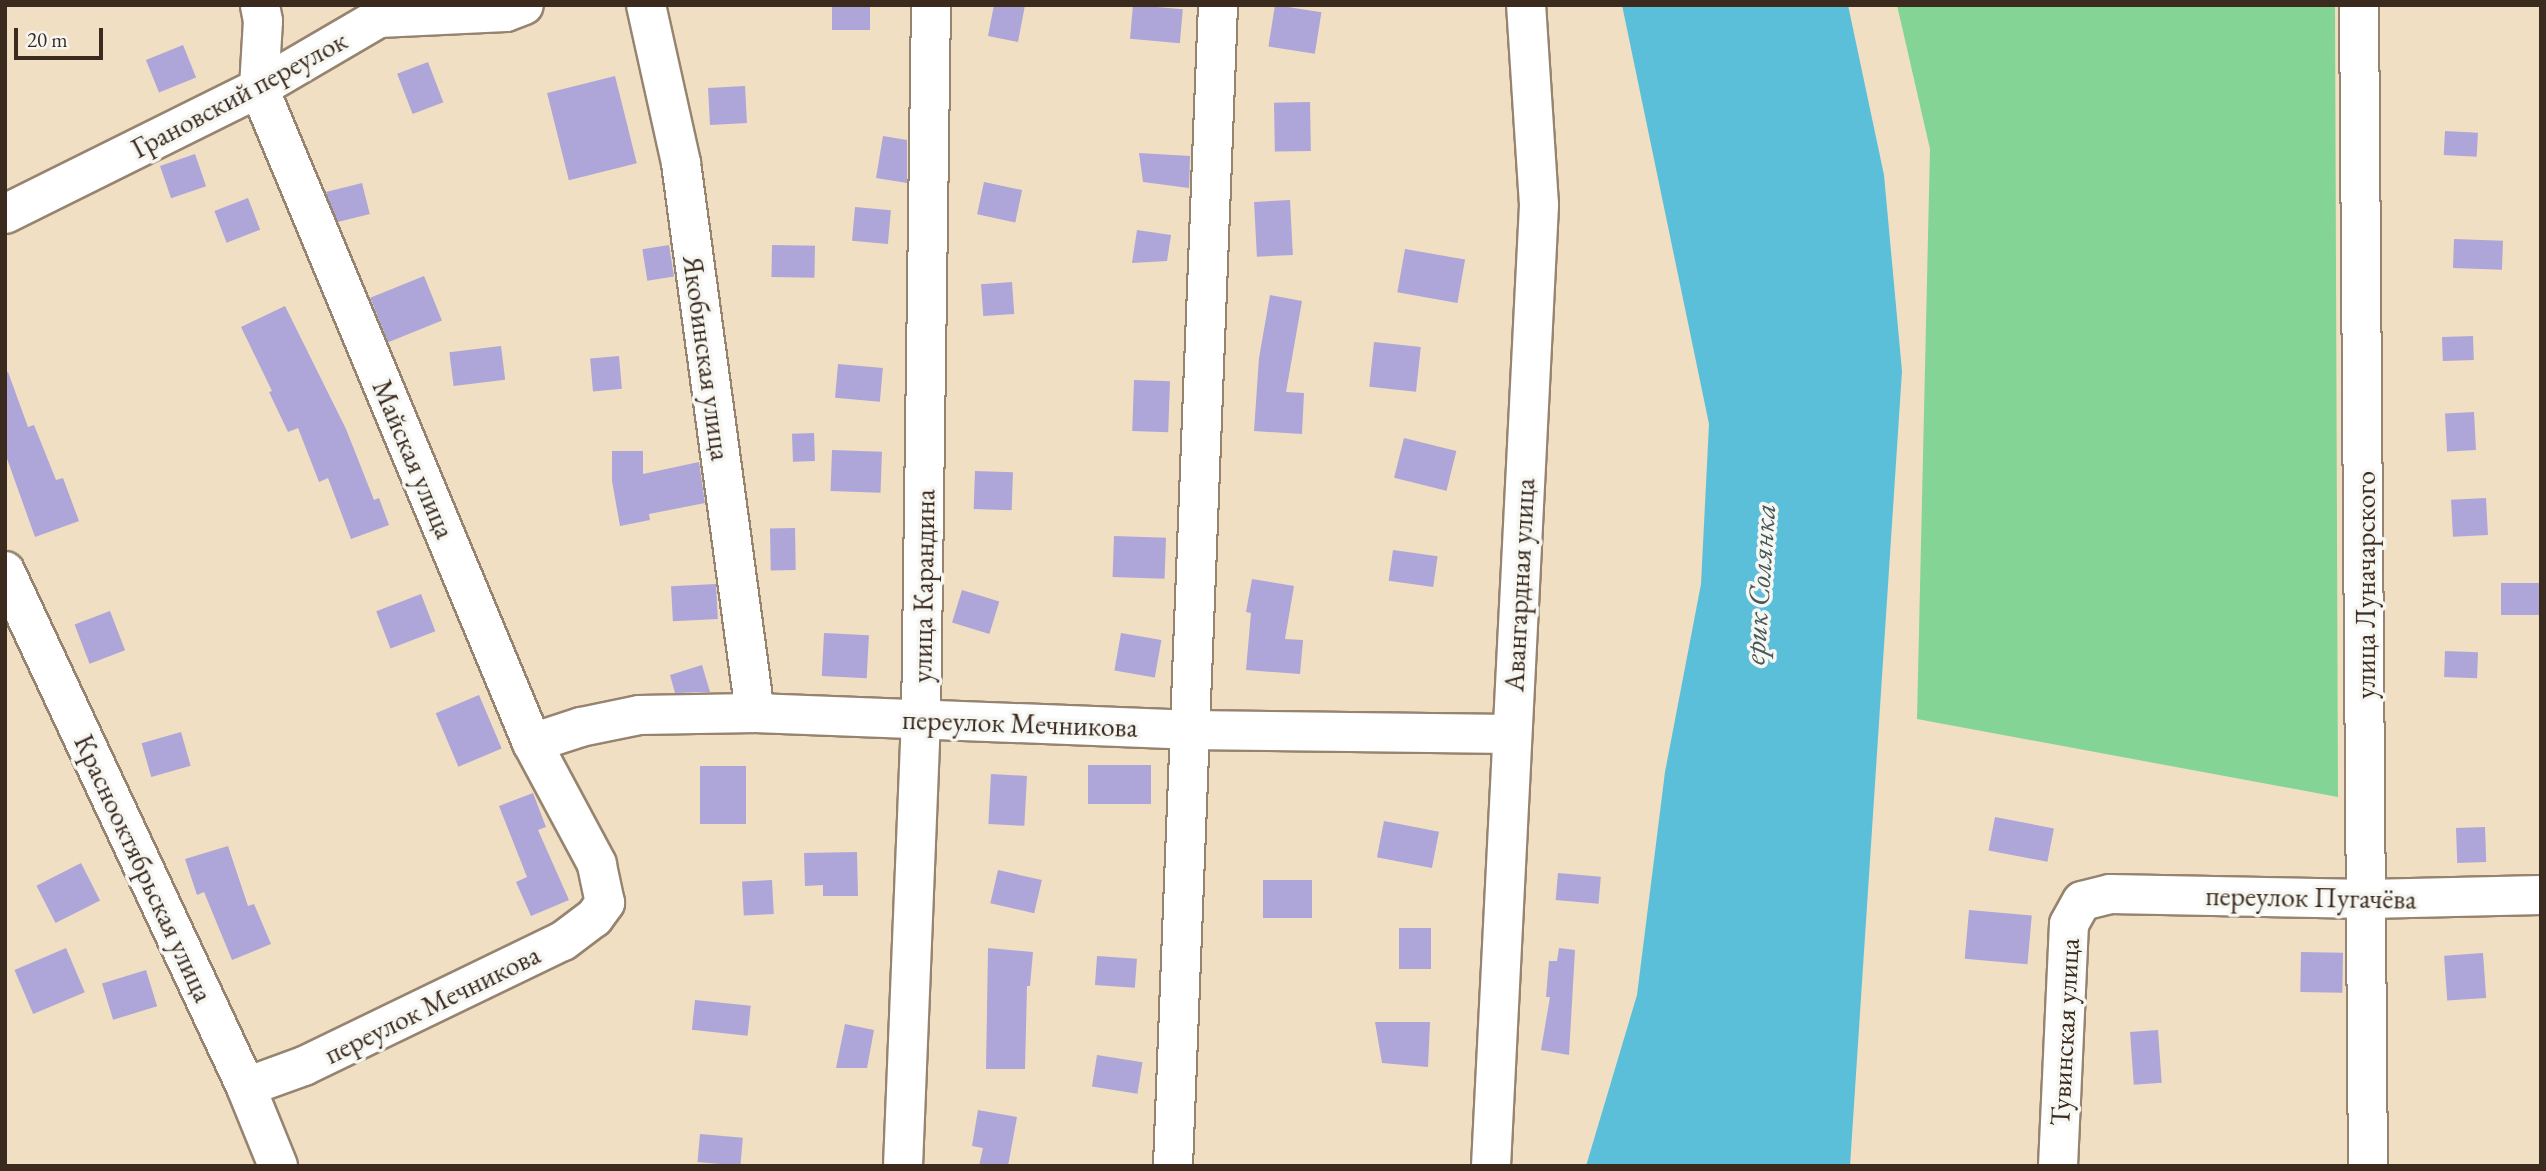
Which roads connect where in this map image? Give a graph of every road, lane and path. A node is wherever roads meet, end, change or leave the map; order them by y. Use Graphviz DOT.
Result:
graph roads {
  1 [pos="260,5"];
  2 [pos="524,5"];
  3 [pos="646,5"];
  4 [pos="932,5"];
  5 [pos="1218,5"];
  6 [pos="1526,5"];
  7 [pos="2360,5"];
  8 [pos="259,88"];
  9 [pos="5,214"];
  10 [pos="5,571"];
  11 [pos="755,713"];
  12 [pos="922,719"];
  13 [pos="1189,730"];
  14 [pos="1511,734"];
  15 [pos="532,743"];
  16 [pos="2541,895"];
  17 [pos="2367,899"];
  18 [pos="2082,901"];
  19 [pos="605,903"];
  20 [pos="246,1087"];
  21 [pos="278,1166"];
  22 [pos="903,1166"];
  23 [pos="1173,1166"];
  24 [pos="1491,1166"];
  25 [pos="2058,1166"];
  26 [pos="2368,1166"];
  1 -- 8 [label="street, Майская улица"];
  2 -- 8 [label="street, Грановский переулок"];
  3 -- 11 [label="street, Якобинская улица"];
  4 -- 12 [label="street, улица Карандина"];
  5 -- 13 [label="street"];
  6 -- 14 [label="street, Авангардная улица"];
  7 -- 17 [label="street, улица Луначарского"];
  8 -- 9 [label="street, Грановский переулок"];
  8 -- 15 [label="street, Майская улица"];
  10 -- 20 [label="street, Краснооктябрьская улица"];
  11 -- 12 [label="street, переулок Мечникова"];
  11 -- 15 [label="street, переулок Мечникова"];
  12 -- 13 [label="street, переулок Мечникова"];
  12 -- 22 [label="street, улица Карандина"];
  13 -- 14 [label="street, переулок Мечникова"];
  13 -- 23 [label="street"];
  14 -- 24 [label="street, Авангардная улица"];
  15 -- 19 [label="street, Майская улица"];
  16 -- 17 [label="street, переулок Пугачёва"];
  17 -- 18 [label="street, переулок Пугачёва"];
  17 -- 26 [label="street, улица Луначарского"];
  18 -- 25 [label="street, Тувинская улица"];
  19 -- 20 [label="street, переулок Мечникова"];
  20 -- 21 [label="street, Краснооктябрьская улица"];
}
